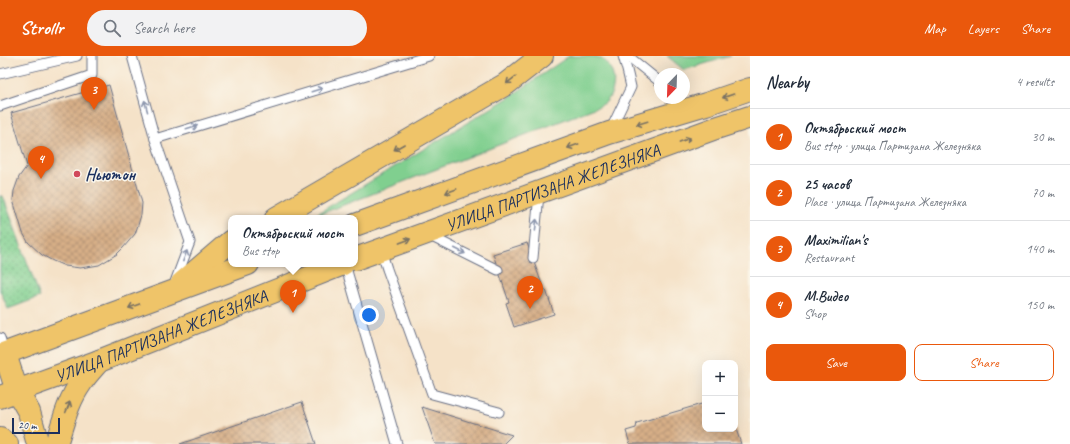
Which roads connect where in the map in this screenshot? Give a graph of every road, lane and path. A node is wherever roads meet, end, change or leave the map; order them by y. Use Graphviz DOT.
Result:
graph roads {
  1 [pos="77,56"];
  2 [pos="92,56"];
  3 [pos="132,56"];
  4 [pos="429,56"];
  5 [pos="542,56"];
  6 [pos="623,56"];
  7 [pos="628,56"];
  8 [pos="0,74"];
  9 [pos="654,77"];
  10 [pos="750,89"];
  11 [pos="689,104"];
  12 [pos="690,104"];
  13 [pos="0,106"];
  14 [pos="750,117"];
  15 [pos="610,133"];
  16 [pos="155,139"];
  17 [pos="539,193"];
  18 [pos="281,215"];
  19 [pos="358,224"];
  20 [pos="425,233"];
  21 [pos="228,244"];
  22 [pos="381,249"];
  23 [pos="358,258"];
  24 [pos="532,258"];
  25 [pos="240,267"];
  26 [pos="336,267"];
  27 [pos="345,267"];
  28 [pos="498,270"];
  29 [pos="171,292"];
  30 [pos="2,349"];
  31 [pos="99,361"];
  32 [pos="9,394"];
  33 [pos="499,412"];
  34 [pos="0,439"];
  35 [pos="8,444"];
  36 [pos="38,444"];
  37 [pos="56,444"];
  38 [pos="397,444"];
  1 -- 8 [label="lane"];
  2 -- 13 [label="lane"];
  16 -- 3 [label="lane, one-way"];
  16 -- 4 [label="lane, one-way"];
  5 -- 18 [label="main road, one-way"];
  6 -- 15 [label="lane"];
  7 -- 9 [label="lane"];
  10 -- 12 [label="main road, УЛИЦА ПАРТИЗАНА ЖЕЛЕЗНЯКА, one-way"];
  11 -- 15 [label="main road, УЛИЦА ПАРТИЗАНА ЖЕЛЕЗНЯКА, one-way"];
  17 -- 14 [label="main road, УЛИЦА ПАРТИЗАНА ЖЕЛЕЗНЯКА, one-way"];
  15 -- 19 [label="main road, УЛИЦА ПАРТИЗАНА ЖЕЛЕЗНЯКА, one-way"];
  29 -- 16 [label="lane, one-way"];
  17 -- 20 [label="main road, УЛИЦА ПАРТИЗАНА ЖЕЛЕЗНЯКА"];
  24 -- 17 [label="lane, one-way"];
  22 -- 20 [label="main road, УЛИЦА ПАРТИЗАНА ЖЕЛЕЗНЯКА, one-way"];
  20 -- 28 [label="lane, one-way"];
  21 -- 29 [label="main road"];
  22 -- 23 [label="main road, УЛИЦА ПАРТИЗАНА ЖЕЛЕЗНЯКА"];
  22 -- 33 [label="lane"];
  25 -- 29 [label="main road"];
  26 -- 31 [label="main road, УЛИЦА ПАРТИЗАНА ЖЕЛЕЗНЯКА"];
  27 -- 38 [label="lane"];
  29 -- 30 [label="main road, one-way"];
  30 -- 32 [label="main road"];
  31 -- 32 [label="main road, УЛИЦА ПАРТИЗАНА ЖЕЛЕЗНЯКА"];
  37 -- 31 [label="main road, one-way"];
  32 -- 36 [label="main road"];
  34 -- 35 [label="main road"];
}
